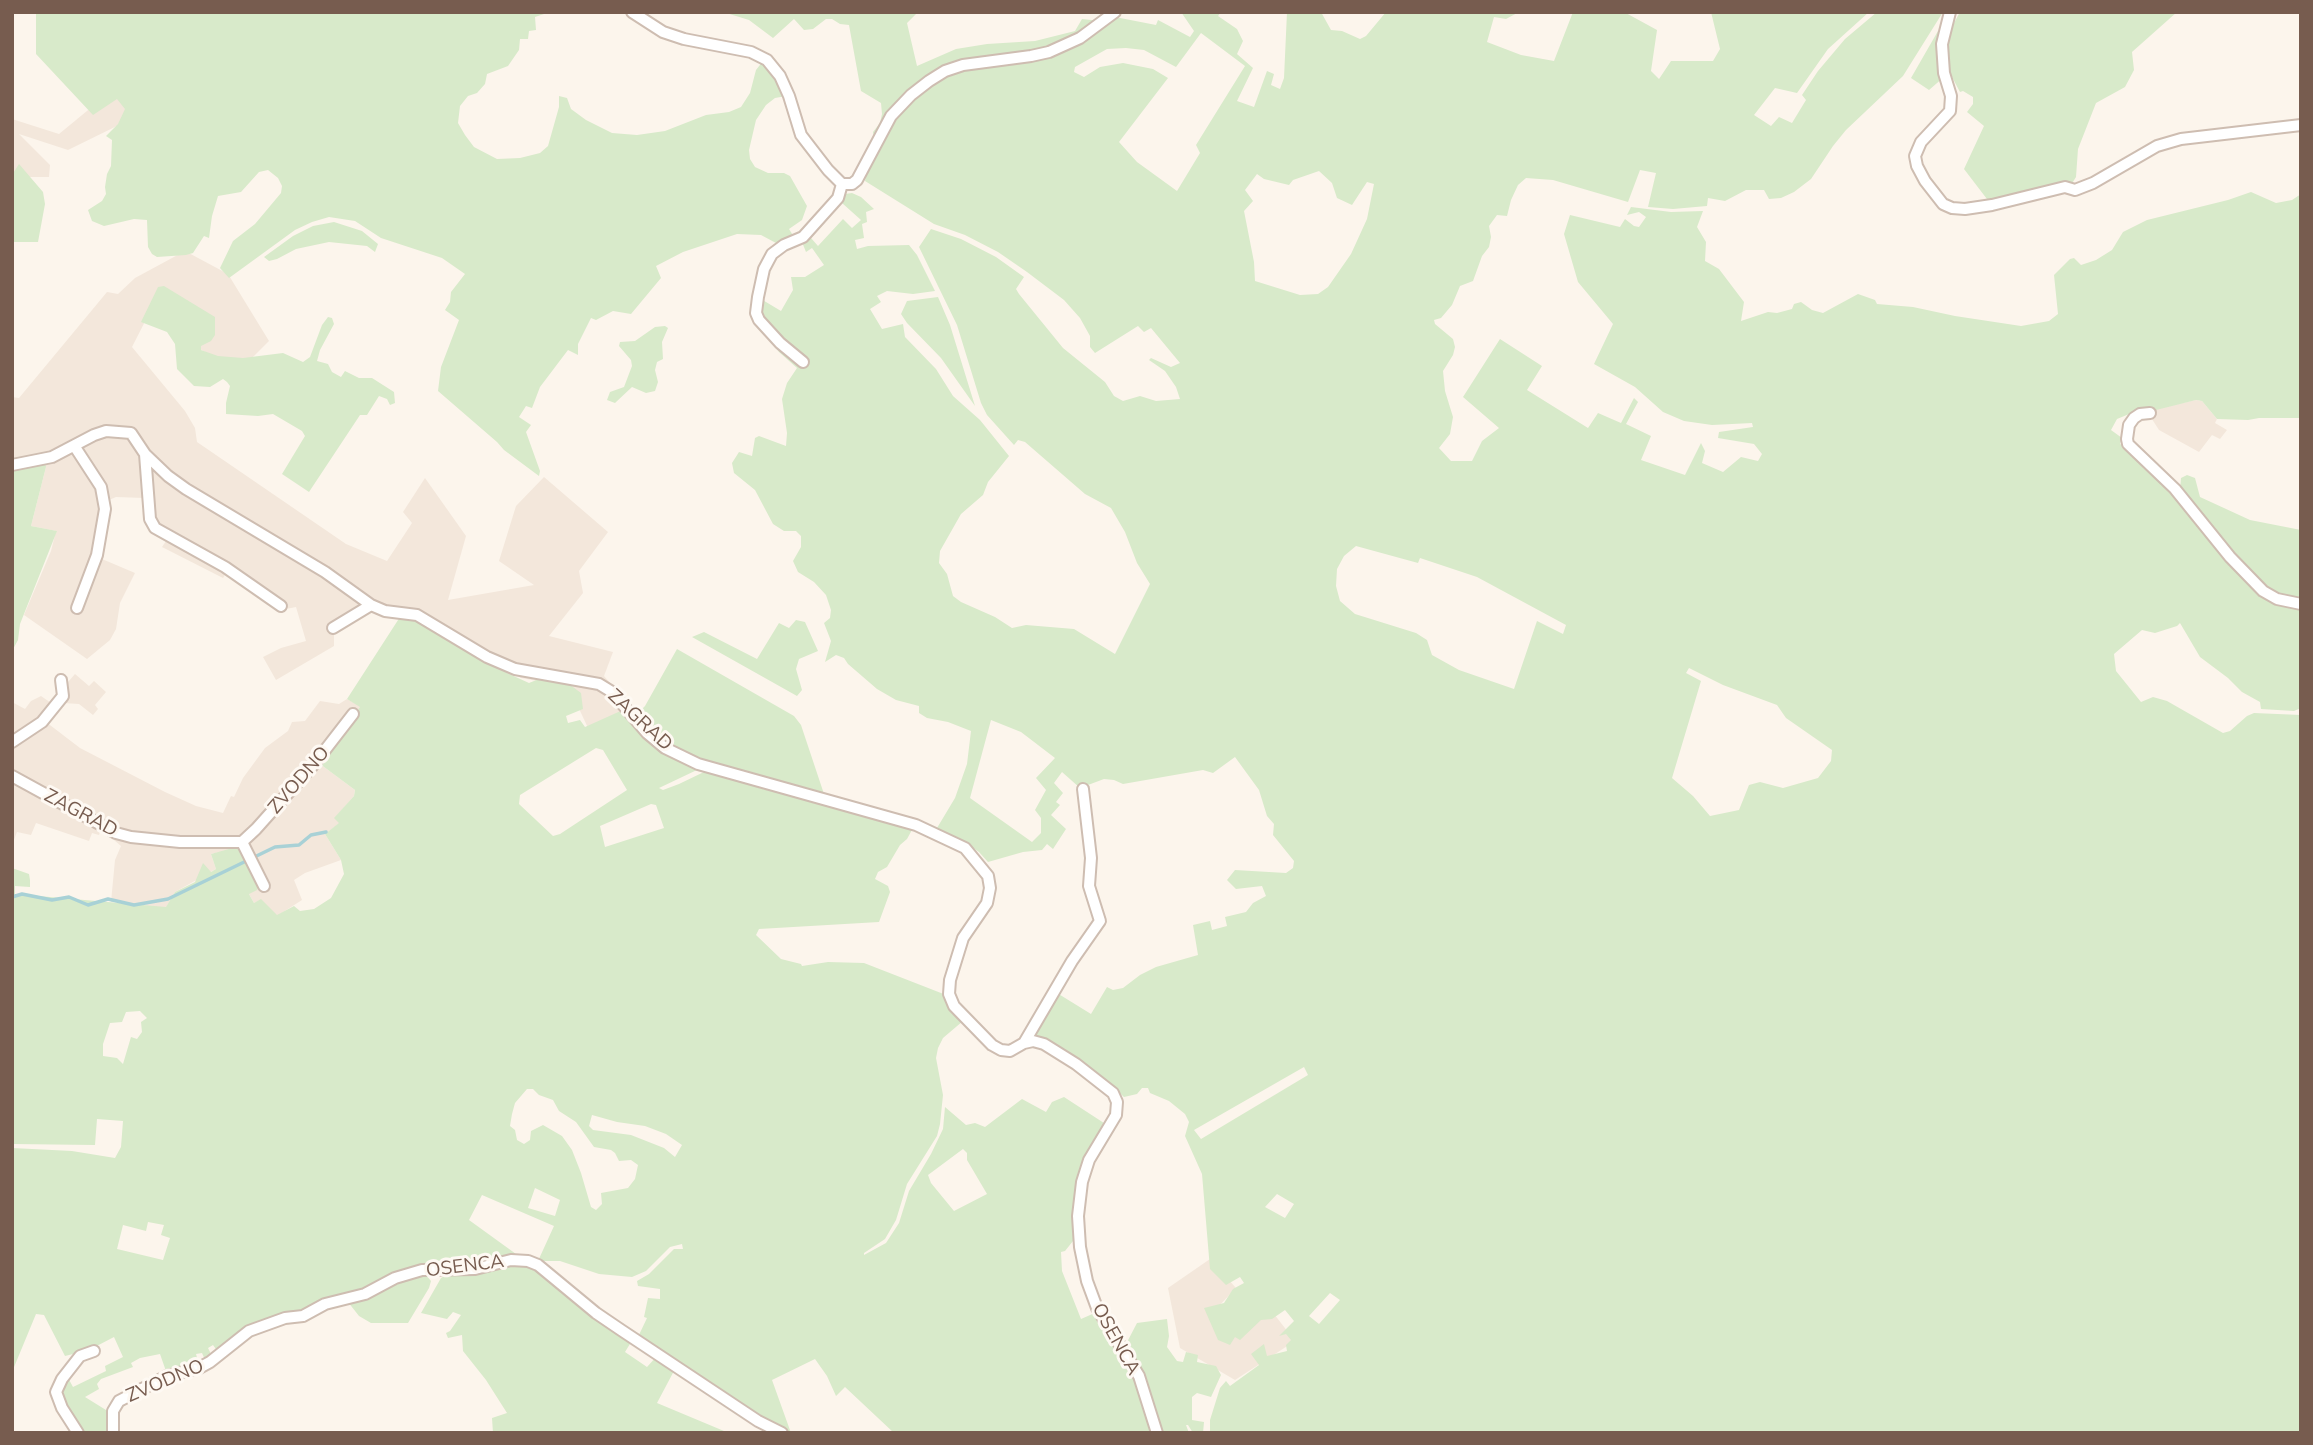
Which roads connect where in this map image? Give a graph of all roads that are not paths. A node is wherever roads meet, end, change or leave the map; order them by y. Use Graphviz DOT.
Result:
graph roads {
  1 [pos="632,12"];
  2 [pos="1115,12"];
  3 [pos="1950,12"];
  4 [pos="2301,125"];
  5 [pos="842,184"];
  6 [pos="803,362"];
  7 [pos="2150,413"];
  8 [pos="75,447"];
  9 [pos="145,454"];
  10 [pos="12,465"];
  11 [pos="2301,604"];
  12 [pos="371,605"];
  13 [pos="281,606"];
  14 [pos="77,608"];
  15 [pos="333,628"];
  16 [pos="61,680"];
  17 [pos="353,714"];
  18 [pos="12,742"];
  19 [pos="12,776"];
  20 [pos="1083,789"];
  21 [pos="916,825"];
  22 [pos="242,842"];
  23 [pos="264,886"];
  24 [pos="1024,1042"];
  25 [pos="236,1341"];
  26 [pos="94,1351"];
  27 [pos="78,1433"];
  28 [pos="113,1433"];
  29 [pos="782,1433"];
  30 [pos="1157,1433"];
  1 -- 5 [label="street"];
  2 -- 5 [label="street"];
  3 -- 4 [label="street"];
  5 -- 6 [label="street"];
  7 -- 11 [label="street"];
  8 -- 9 [label="street, ZAGRAD"];
  8 -- 10 [label="street, ZAGRAD"];
  8 -- 14 [label="street"];
  9 -- 12 [label="street, ZAGRAD"];
  9 -- 13 [label="street"];
  12 -- 15 [label="street"];
  12 -- 21 [label="street, ZAGRAD"];
  16 -- 18 [label="street"];
  17 -- 22 [label="street, ZVODNO"];
  19 -- 22 [label="street, ZAGRAD"];
  20 -- 24 [label="street"];
  21 -- 24 [label="street, OSENCA"];
  22 -- 23 [label="street"];
  24 -- 30 [label="street, OSENCA"];
  25 -- 28 [label="street, ZVODNO"];
  25 -- 29 [label="street, OSENCA"];
  26 -- 27 [label="street"];
}
